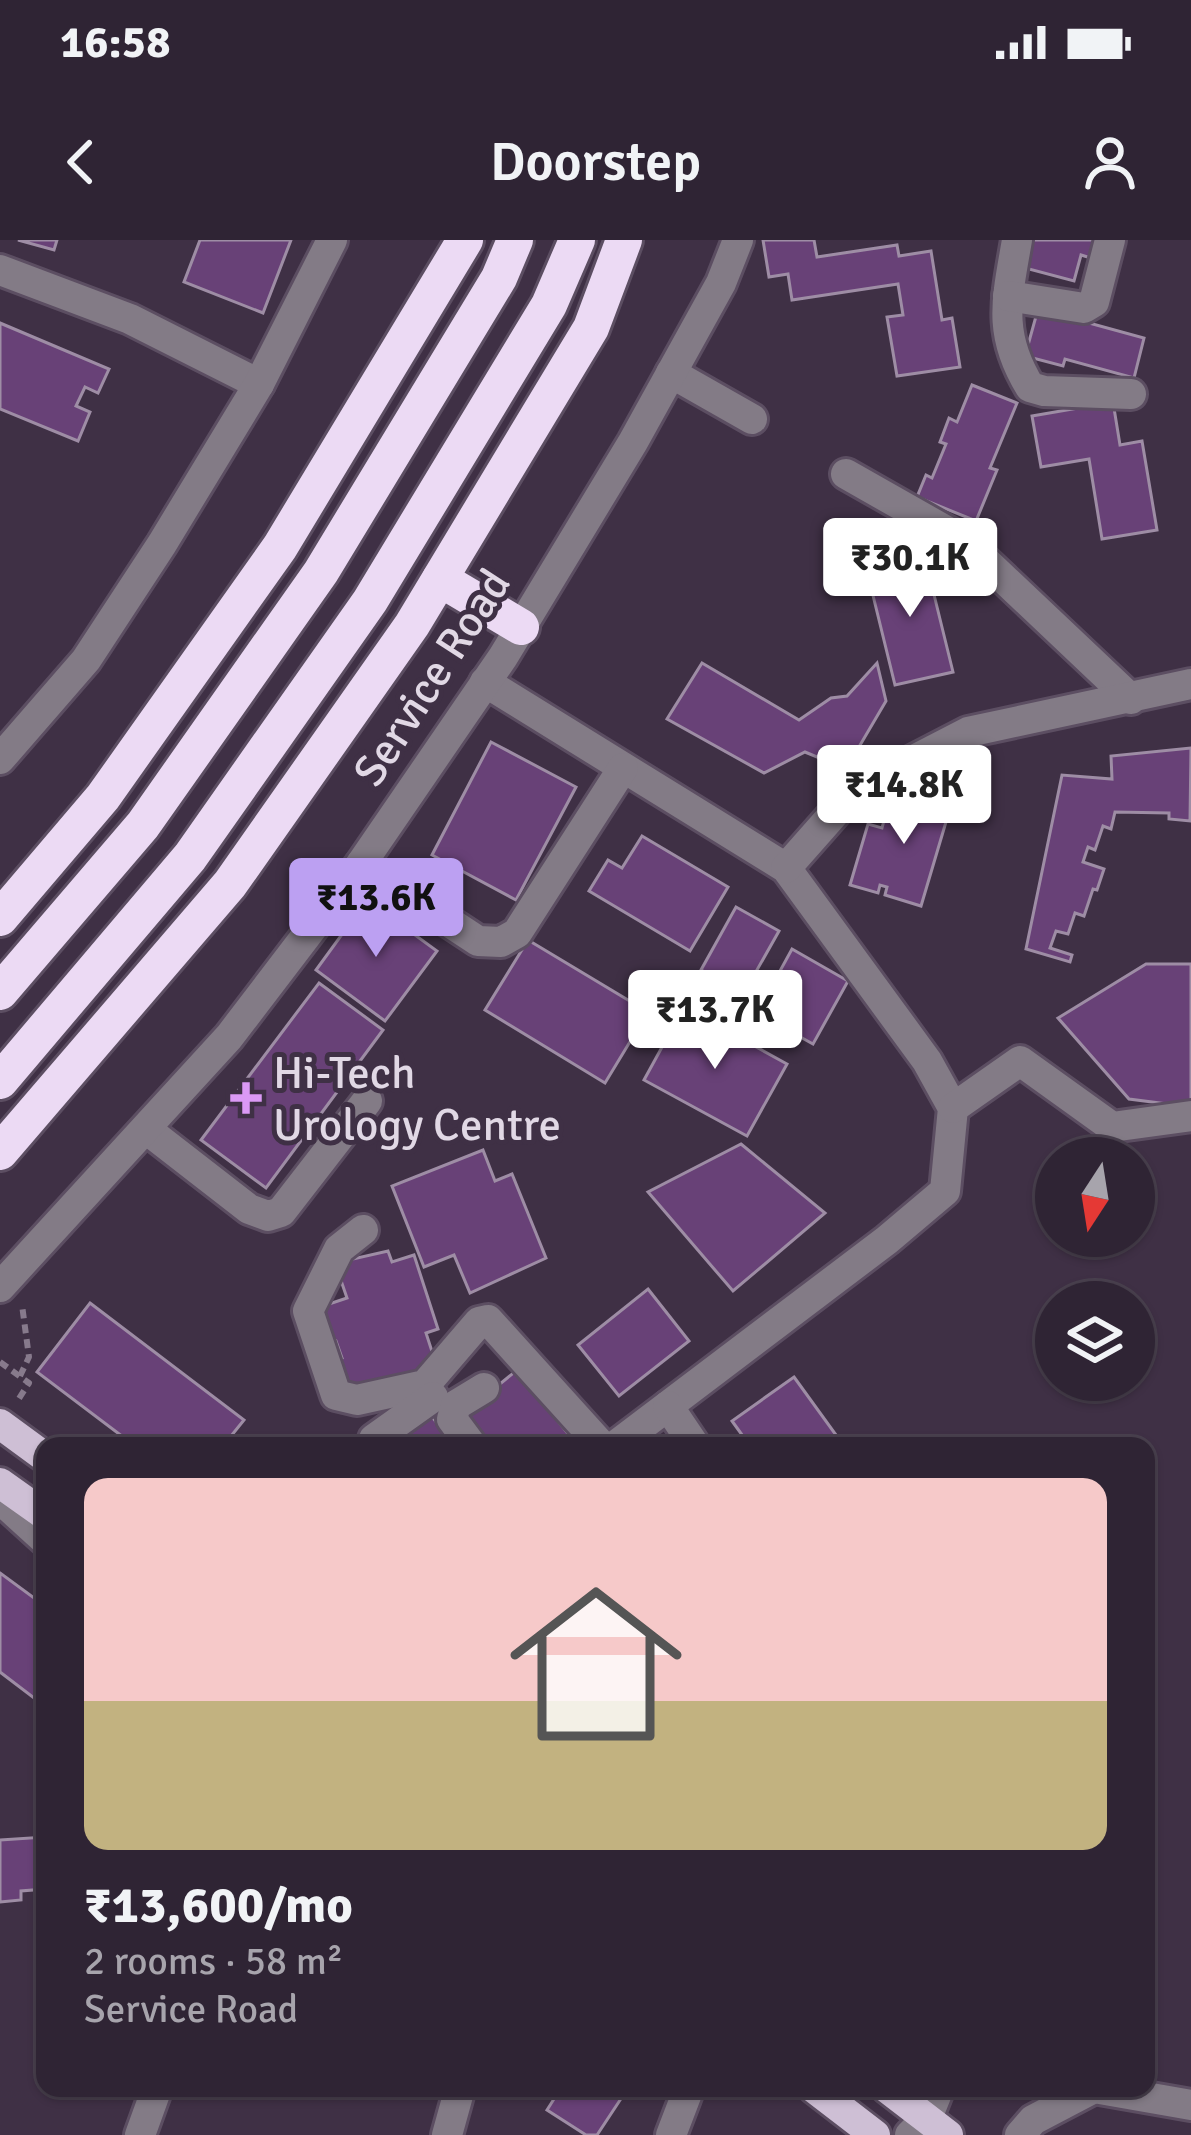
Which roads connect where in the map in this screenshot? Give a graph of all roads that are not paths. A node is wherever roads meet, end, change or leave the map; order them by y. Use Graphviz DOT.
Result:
graph roads {
  1 [pos="332,240"];
  2 [pos="464,240"];
  3 [pos="515,240"];
  4 [pos="577,240"];
  5 [pos="624,240"];
  6 [pos="738,240"];
  7 [pos="1017,240"];
  8 [pos="1110,240"];
  9 [pos="0,270"];
  10 [pos="1008,296"];
  11 [pos="671,373"];
  12 [pos="259,384"];
  13 [pos="1131,394"];
  14 [pos="752,419"];
  15 [pos="846,474"];
  16 [pos="440,579"];
  17 [pos="521,627"];
  18 [pos="485,682"];
  19 [pos="1176,687"];
  20 [pos="1131,699"];
  21 [pos="1191,711"];
  22 [pos="0,759"];
  23 [pos="623,768"];
  24 [pos="361,864"];
  25 [pos="786,868"];
  26 [pos="0,918"];
  27 [pos="0,992"];
  28 [pos="0,1081"];
  29 [pos="367,1101"];
  30 [pos="953,1108"];
  31 [pos="1191,1117"];
  32 [pos="146,1129"];
  33 [pos="0,1152"];
  34 [pos="363,1231"];
  35 [pos="9,1279"];
  36 [pos="484,1388"];
  37 [pos="668,1406"];
  38 [pos="449,1419"];
  39 [pos="0,1424"];
  40 [pos="382,1437"];
  41 [pos="594,1437"];
  42 [pos="627,1437"];
  43 [pos="686,1437"];
  44 [pos="36,1450"];
  45 [pos="8,1489"];
  46 [pos="36,1509"];
  47 [pos="36,1532"];
  48 [pos="154,2097"];
  49 [pos="458,2097"];
  50 [pos="686,2097"];
  51 [pos="825,2097"];
  52 [pos="896,2097"];
  53 [pos="937,2097"];
  54 [pos="1077,2097"];
  55 [pos="1145,2097"];
  56 [pos="1191,2105"];
  57 [pos="929,2130"];
  58 [pos="140,2135"];
  59 [pos="447,2135"];
  60 [pos="671,2135"];
  61 [pos="874,2135"];
  62 [pos="1020,2135"];
  1 -- 12 [label="street"];
  2 -- 26 [label="highway"];
  3 -- 27 [label="highway"];
  4 -- 28 [label="highway"];
  5 -- 16 [label="highway"];
  6 -- 11 [label="street, Service Road"];
  7 -- 10 [label="street"];
  8 -- 10 [label="street"];
  9 -- 12 [label="street"];
  10 -- 13 [label="street"];
  11 -- 14 [label="street"];
  11 -- 17 [label="street, Service Road"];
  12 -- 22 [label="street"];
  15 -- 20 [label="street"];
  16 -- 17 [label="highway"];
  16 -- 33 [label="highway"];
  17 -- 18 [label="street, Service Road"];
  18 -- 23 [label="street"];
  18 -- 24 [label="street, Service Road"];
  19 -- 20 [label="street"];
  19 -- 21 [label="street"];
  20 -- 25 [label="street"];
  23 -- 24 [label="street"];
  23 -- 25 [label="street"];
  24 -- 32 [label="street, Service Road"];
  25 -- 30 [label="street"];
  29 -- 32 [label="street"];
  30 -- 31 [label="street"];
  30 -- 37 [label="street"];
  32 -- 35 [label="street, Service Road"];
  34 -- 38 [label="street"];
  36 -- 38 [label="street"];
  37 -- 42 [label="street"];
  37 -- 43 [label="street"];
  38 -- 40 [label="street"];
  38 -- 41 [label="street"];
  39 -- 44 [label="main road"];
  45 -- 46 [label="main road"];
  45 -- 47 [label="street"];
  48 -- 58 [label="street"];
  49 -- 59 [label="street"];
  50 -- 60 [label="street"];
  51 -- 61 [label="main road"];
  52 -- 57 [label="main road"];
  53 -- 57 [label="street"];
  54 -- 62 [label="street"];
  55 -- 56 [label="street"];
}
